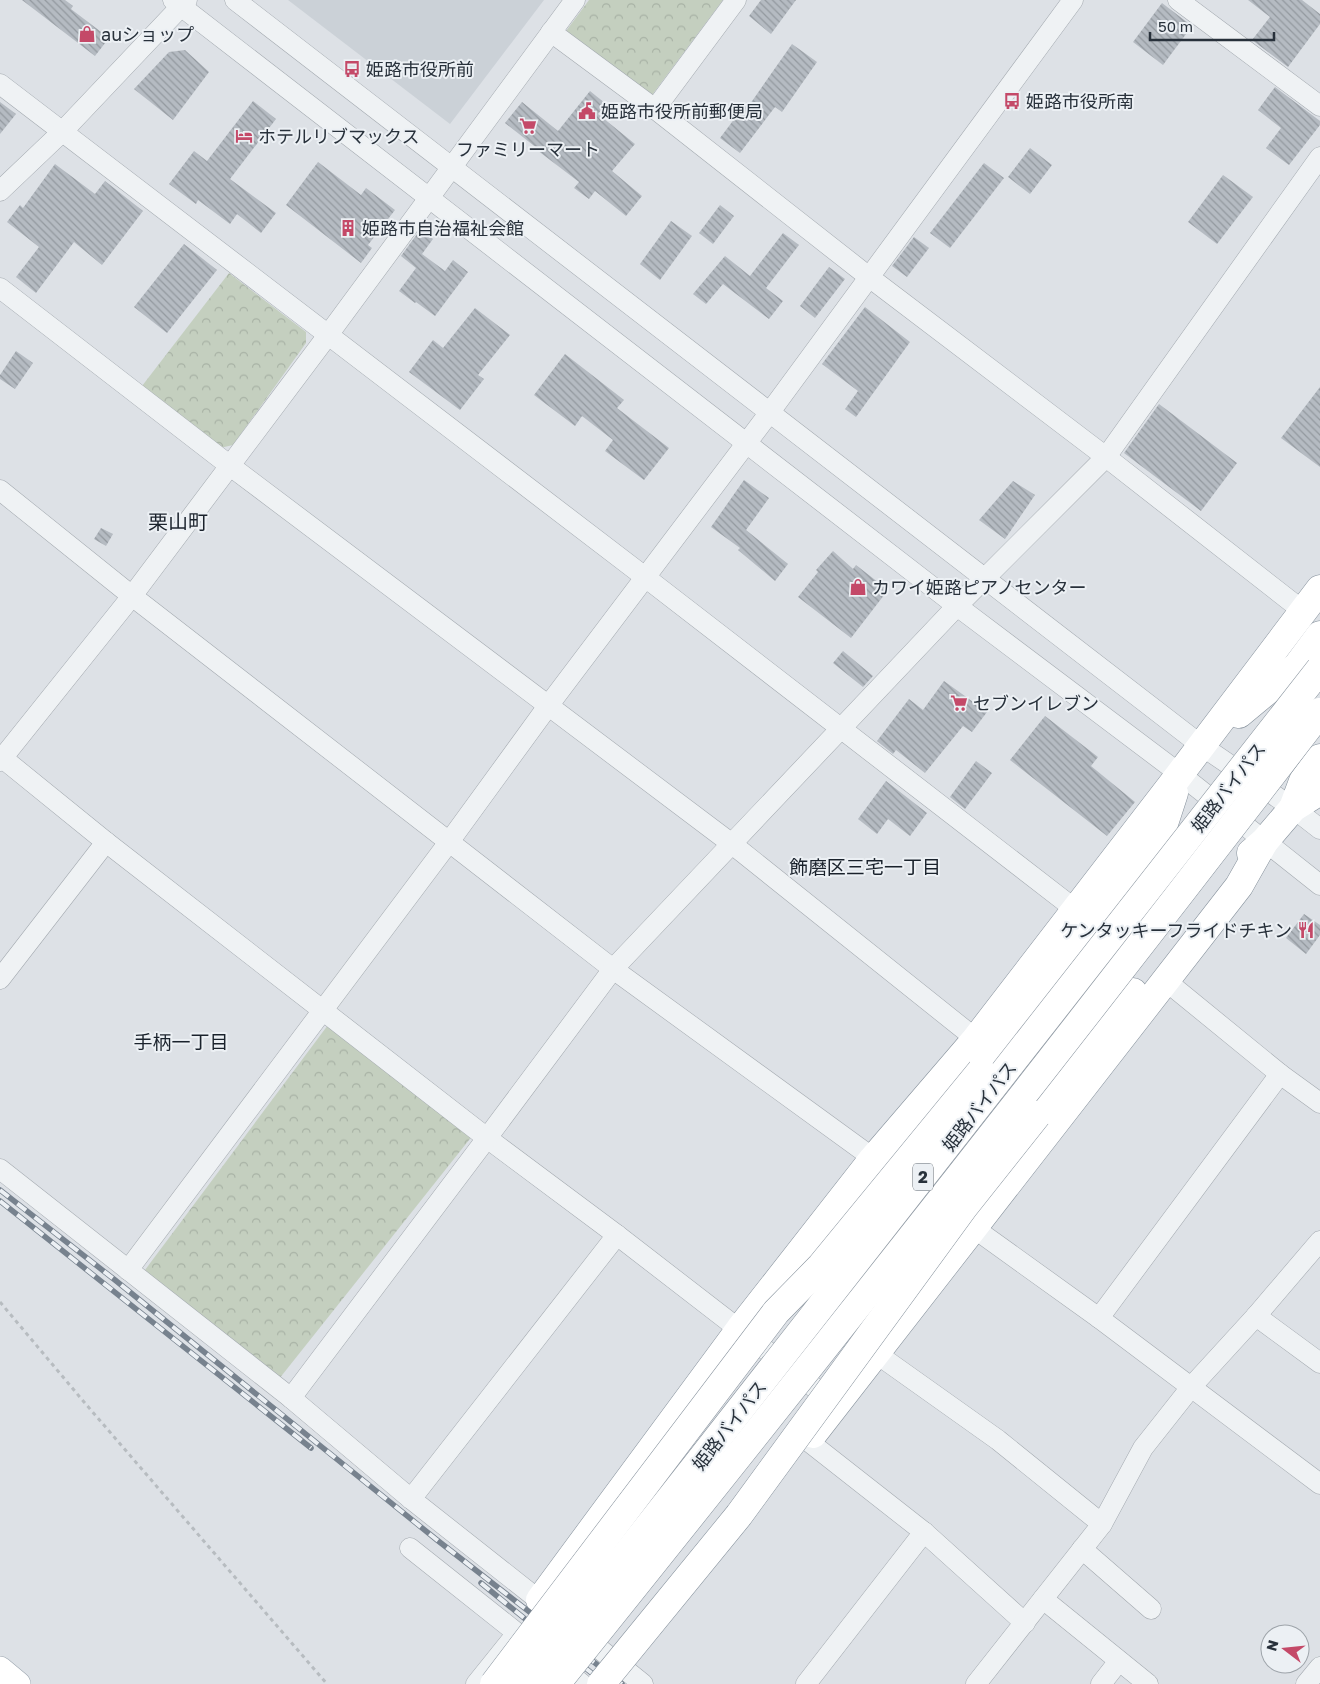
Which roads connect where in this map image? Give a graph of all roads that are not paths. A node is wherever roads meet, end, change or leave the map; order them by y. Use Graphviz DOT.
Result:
graph roads {
  1 [pos="235,0"];
  2 [pos="575,0"];
  3 [pos="736,0"];
  4 [pos="1073,0"];
  5 [pos="1178,0"];
  6 [pos="181,2"];
  7 [pos="551,32"];
  8 [pos="0,84"];
  9 [pos="1320,106"];
  10 [pos="655,109"];
  11 [pos="62,132"];
  12 [pos="1320,157"];
  13 [pos="450,167"];
  14 [pos="0,191"];
  15 [pos="429,197"];
  16 [pos="869,277"];
  17 [pos="0,288"];
  18 [pos="328,335"];
  19 [pos="770,412"];
  20 [pos="746,443"];
  21 [pos="1106,457"];
  22 [pos="229,465"];
  23 [pos="0,490"];
  24 [pos="645,577"];
  25 [pos="985,578"];
  26 [pos="1320,589"];
  27 [pos="132,596"];
  28 [pos="957,606"];
  29 [pos="1304,611"];
  30 [pos="1320,635"];
  31 [pos="1320,669"];
  32 [pos="548,706"];
  33 [pos="1320,712"];
  34 [pos="840,730"];
  35 [pos="1202,746"];
  36 [pos="1,758"];
  37 [pos="1320,758"];
  38 [pos="1180,774"];
  39 [pos="1320,791"];
  40 [pos="1293,808"];
  41 [pos="1320,829"];
  42 [pos="106,842"];
  43 [pos="449,842"];
  44 [pos="1264,842"];
  45 [pos="732,844"];
  46 [pos="1320,885"];
  47 [pos="1076,910"];
  48 [pos="612,969"];
  49 [pos="0,979"];
  50 [pos="1166,981"];
  51 [pos="324,1010"];
  52 [pos="976,1039"];
  53 [pos="1280,1074"];
  54 [pos="1320,1103"];
  55 [pos="487,1138"];
  56 [pos="873,1159"];
  57 [pos="0,1169"];
  58 [pos="975,1228"];
  59 [pos="617,1235"];
  60 [pos="1320,1241"];
  61 [pos="821,1266"];
  62 [pos="128,1270"];
  63 [pos="1256,1316"];
  64 [pos="1099,1318"];
  65 [pos="880,1322"];
  66 [pos="740,1329"];
  67 [pos="877,1354"];
  68 [pos="1320,1363"];
  69 [pos="1192,1386"];
  70 [pos="291,1398"];
  71 [pos="837,1405"];
  72 [pos="808,1441"];
  73 [pos="1320,1484"];
  74 [pos="410,1499"];
  75 [pos="1102,1524"];
  76 [pos="924,1532"];
  77 [pos="410,1548"];
  78 [pos="1082,1549"];
  79 [pos="1043,1599"];
  80 [pos="540,1600"];
  81 [pos="1151,1609"];
  82 [pos="590,1622"];
  83 [pos="1025,1623"];
  84 [pos="517,1632"];
  85 [pos="1119,1661"];
  86 [pos="1320,1667"];
  87 [pos="0,1670"];
  88 [pos="635,1677"];
  89 [pos="18,1684"];
  90 [pos="476,1684"];
  91 [pos="494,1684"];
  92 [pos="525,1684"];
  93 [pos="556,1684"];
  94 [pos="582,1684"];
  95 [pos="601,1684"];
  96 [pos="806,1684"];
  97 [pos="976,1684"];
  98 [pos="1100,1684"];
  99 [pos="1148,1684"];
  100 [pos="1306,1684"];
  1 -- 13 [label="street"];
  2 -- 7 [label="street"];
  3 -- 10 [label="street"];
  4 -- 16 [label="street"];
  5 -- 9 [label="street"];
  6 -- 11 [label="street"];
  6 -- 15 [label="street"];
  7 -- 10 [label="street"];
  7 -- 13 [label="street"];
  8 -- 11 [label="street"];
  10 -- 16 [label="street"];
  11 -- 14 [label="street"];
  11 -- 18 [label="street"];
  12 -- 21 [label="street"];
  13 -- 15 [label="street"];
  13 -- 19 [label="street"];
  15 -- 18 [label="street"];
  15 -- 20 [label="street"];
  16 -- 19 [label="street"];
  16 -- 21 [label="street"];
  17 -- 22 [label="street"];
  18 -- 22 [label="street"];
  18 -- 24 [label="street"];
  19 -- 20 [label="street"];
  19 -- 25 [label="street"];
  20 -- 24 [label="street"];
  20 -- 28 [label="street"];
  21 -- 25 [label="street"];
  21 -- 29 [label="street"];
  22 -- 27 [label="street"];
  22 -- 32 [label="street"];
  23 -- 27 [label="street"];
  24 -- 32 [label="street"];
  24 -- 34 [label="street"];
  25 -- 28 [label="street"];
  25 -- 35 [label="street"];
  26 -- 29 [label="highway"];
  27 -- 36 [label="street"];
  27 -- 43 [label="street"];
  28 -- 34 [label="street"];
  28 -- 38 [label="street"];
  29 -- 35 [label="highway"];
  30 -- 35 [label="highway"];
  31 -- 82 [label="highway, 姫路バイパス / 2, bridge"];
  32 -- 43 [label="street"];
  32 -- 45 [label="street"];
  33 -- 82 [label="highway, 姫路バイパス / 2, bridge"];
  34 -- 45 [label="street"];
  34 -- 47 [label="street"];
  35 -- 38 [label="highway"];
  35 -- 40 [label="street"];
  36 -- 42 [label="street"];
  37 -- 40 [label="highway"];
  38 -- 44 [label="street"];
  38 -- 47 [label="highway"];
  38 -- 61 [label="highway, bridge"];
  39 -- 40 [label="highway"];
  40 -- 41 [label="street"];
  40 -- 44 [label="highway"];
  42 -- 49 [label="street"];
  42 -- 51 [label="street"];
  43 -- 48 [label="street"];
  43 -- 51 [label="street"];
  44 -- 46 [label="street"];
  44 -- 50 [label="highway"];
  44 -- 65 [label="highway, bridge"];
  45 -- 48 [label="street"];
  45 -- 52 [label="street"];
  47 -- 52 [label="highway"];
  48 -- 55 [label="street"];
  48 -- 56 [label="street"];
  50 -- 53 [label="street"];
  50 -- 58 [label="highway"];
  51 -- 55 [label="street"];
  51 -- 62 [label="street"];
  52 -- 56 [label="highway"];
  53 -- 54 [label="street"];
  53 -- 64 [label="street"];
  55 -- 59 [label="street"];
  55 -- 70 [label="street"];
  56 -- 58 [label="street"];
  56 -- 66 [label="highway"];
  57 -- 62 [label="street"];
  58 -- 64 [label="street"];
  58 -- 67 [label="highway"];
  59 -- 66 [label="street"];
  59 -- 74 [label="street"];
  60 -- 63 [label="street"];
  61 -- 82 [label="highway, bridge"];
  61 -- 91 [label="highway, bridge"];
  62 -- 70 [label="street"];
  63 -- 68 [label="street"];
  63 -- 69 [label="street"];
  64 -- 69 [label="street"];
  65 -- 82 [label="highway, bridge"];
  65 -- 95 [label="highway, bridge"];
  66 -- 71 [label="street"];
  66 -- 80 [label="highway"];
  67 -- 71 [label="highway"];
  67 -- 75 [label="street"];
  69 -- 73 [label="street"];
  69 -- 75 [label="street"];
  70 -- 74 [label="street"];
  71 -- 72 [label="highway"];
  72 -- 76 [label="street"];
  72 -- 88 [label="highway"];
  74 -- 80 [label="street"];
  75 -- 78 [label="street"];
  76 -- 83 [label="street"];
  76 -- 96 [label="street"];
  77 -- 84 [label="street"];
  78 -- 79 [label="street"];
  78 -- 81 [label="street"];
  79 -- 83 [label="street"];
  79 -- 85 [label="street"];
  80 -- 88 [label="street"];
  82 -- 92 [label="highway, 姫路バイパス / 2, bridge"];
  82 -- 93 [label="highway, 姫路バイパス / 2, bridge"];
  83 -- 97 [label="street"];
  84 -- 90 [label="street"];
  84 -- 94 [label="street"];
  85 -- 98 [label="street"];
  85 -- 99 [label="street"];
  86 -- 100 [label="street"];
  87 -- 89 [label="main road"];
}
